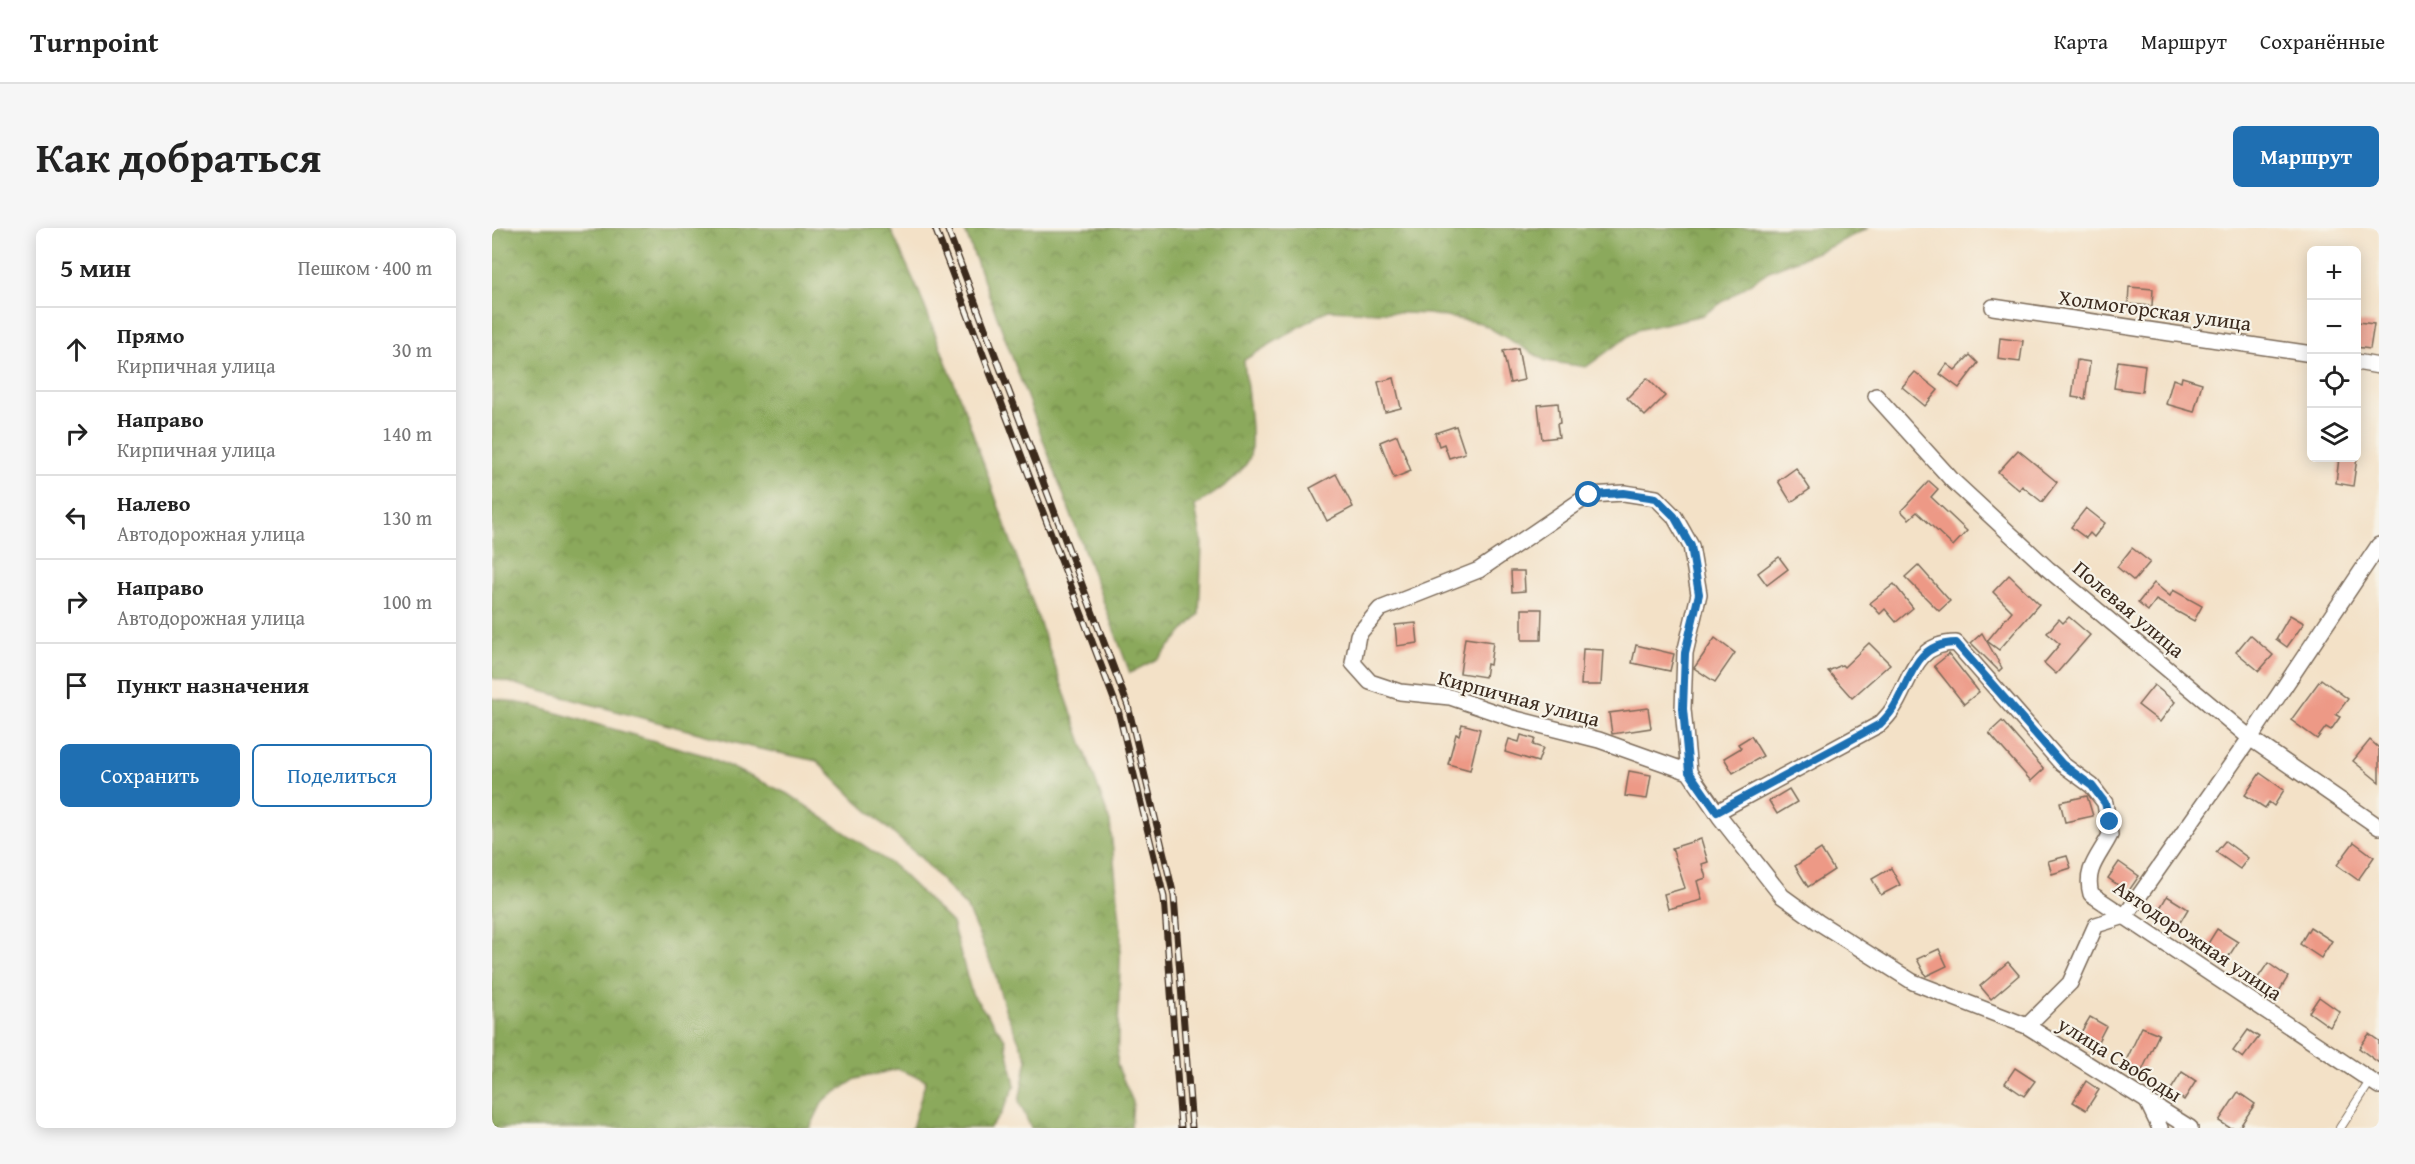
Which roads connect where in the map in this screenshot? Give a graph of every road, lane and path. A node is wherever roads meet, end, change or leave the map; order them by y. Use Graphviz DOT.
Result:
graph roads {
  1 [pos="1993,307"];
  2 [pos="2307,353"];
  3 [pos="2361,363"];
  4 [pos="2379,366"];
  5 [pos="1876,396"];
  6 [pos="2379,545"];
  7 [pos="2250,738"];
  8 [pos="1689,772"];
  9 [pos="1717,812"];
  10 [pos="2379,827"];
  11 [pos="2125,916"];
  12 [pos="2027,1026"];
  13 [pos="2375,1083"];
  14 [pos="2147,1101"];
  15 [pos="2160,1128"];
  16 [pos="2190,1128"];
  17 [pos="2340,1128"];
  1 -- 2 [label="street, Холмогорская улица"];
  3 -- 4 [label="street"];
  5 -- 7 [label="street, Полевая улица"];
  6 -- 7 [label="street"];
  7 -- 10 [label="street, Полевая улица"];
  7 -- 11 [label="street"];
  8 -- 8 [label="street, Кирпичная улица"];
  8 -- 9 [label="street, Кирпичная улица"];
  9 -- 11 [label="street, Автодорожная улица"];
  9 -- 12 [label="street, Кирпичная улица"];
  11 -- 12 [label="street"];
  11 -- 13 [label="street, Автодорожная улица"];
  12 -- 14 [label="street, улица Свободы"];
  13 -- 17 [label="lane"];
  14 -- 15 [label="street"];
  14 -- 16 [label="street, улица Свободы"];
}
